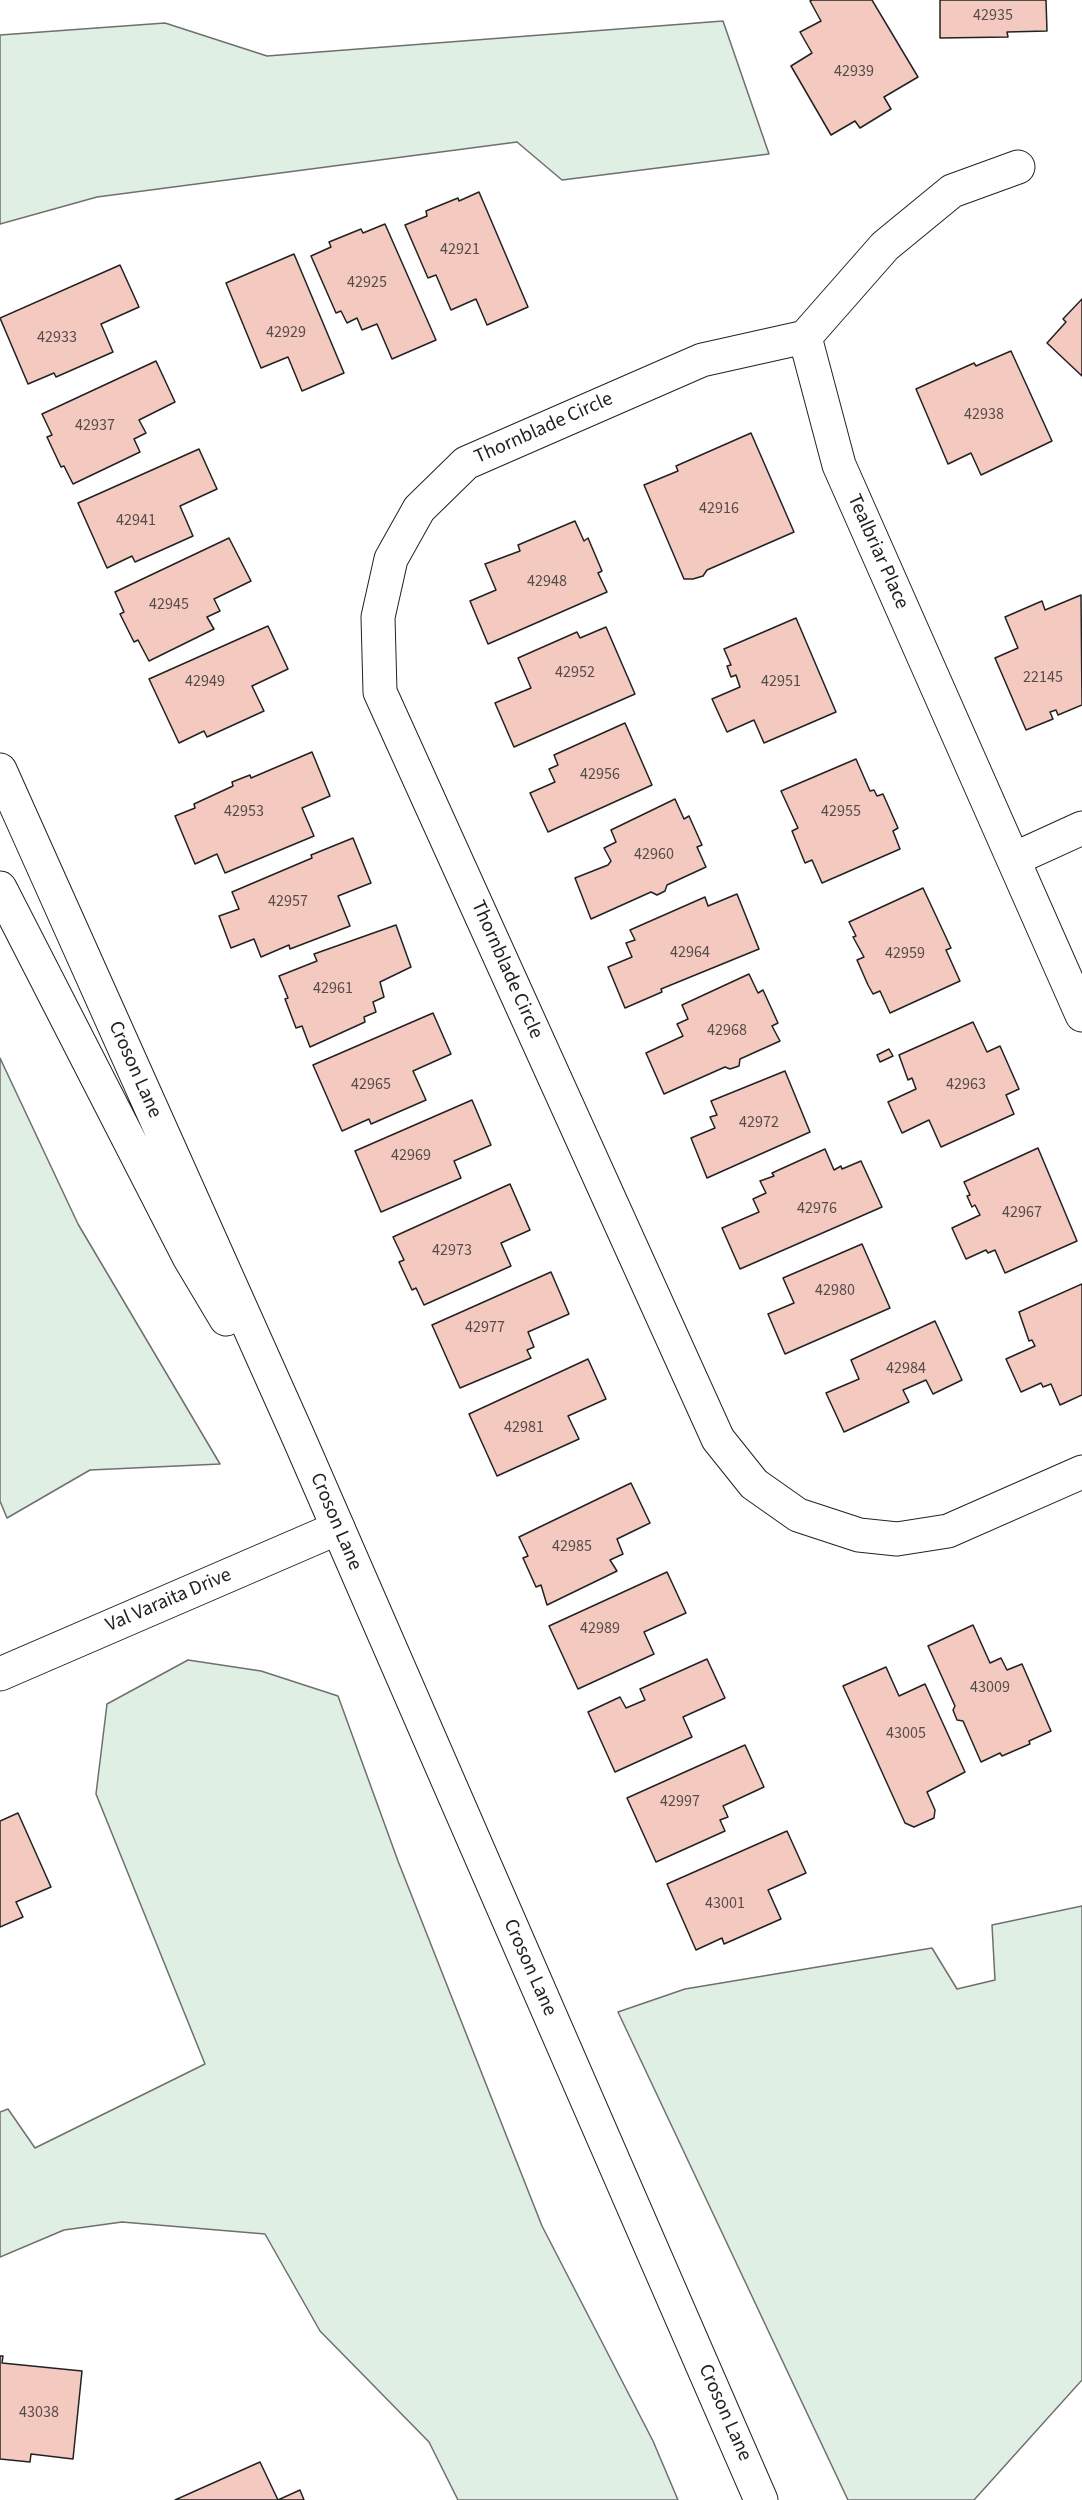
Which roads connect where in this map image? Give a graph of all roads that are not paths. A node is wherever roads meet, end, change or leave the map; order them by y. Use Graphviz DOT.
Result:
graph roads {
  1 [pos="1018,166"];
  2 [pos="805,337"];
  3 [pos="0,770"];
  4 [pos="1082,828"];
  5 [pos="1014,859"];
  6 [pos="0,888"];
  7 [pos="1082,1016"];
  8 [pos="298,1436"];
  9 [pos="1082,1472"];
  10 [pos="338,1528"];
  11 [pos="0,1674"];
  12 [pos="761,2500"];
  1 -- 2 [label="street"];
  2 -- 5 [label="street, Tealbriar Place"];
  2 -- 9 [label="street, Thornblade Circle"];
  3 -- 8 [label="street, Croson Lane"];
  4 -- 5 [label="street"];
  5 -- 7 [label="street, Tealbriar Place"];
  6 -- 8 [label="street, Croson Lane"];
  8 -- 10 [label="street, Croson Lane"];
  10 -- 11 [label="street, Val Varaita Drive"];
  10 -- 12 [label="street, Croson Lane"];
}
